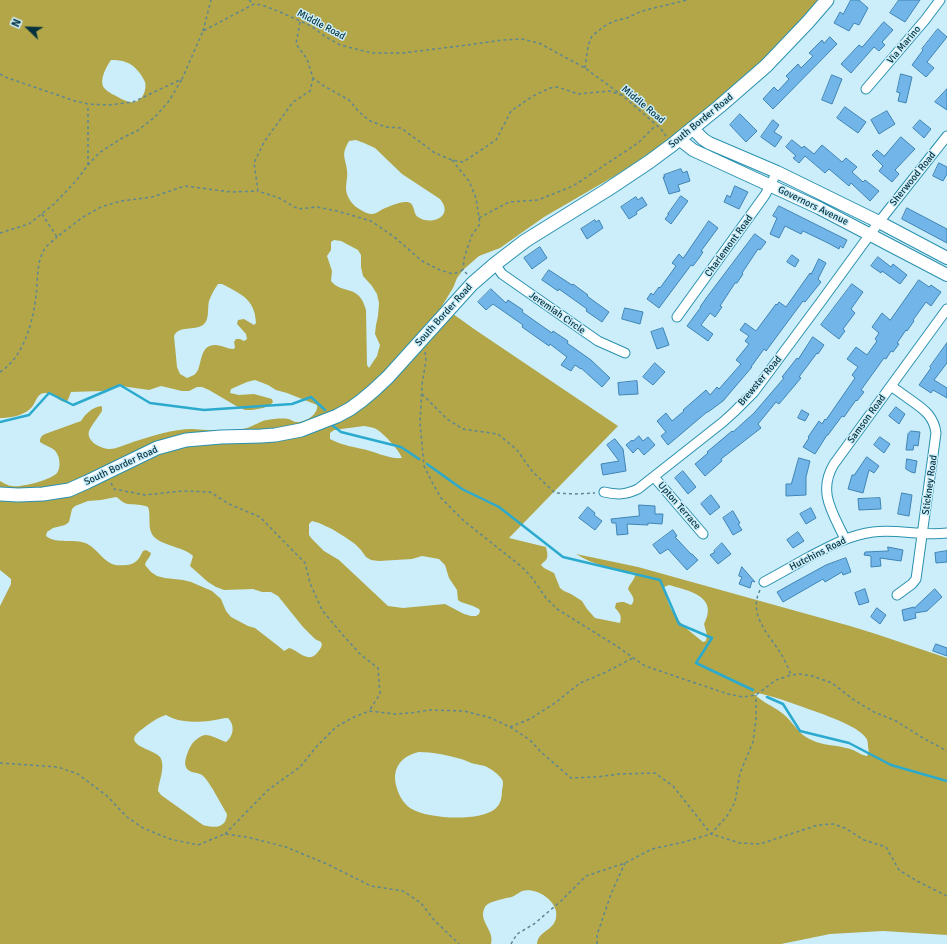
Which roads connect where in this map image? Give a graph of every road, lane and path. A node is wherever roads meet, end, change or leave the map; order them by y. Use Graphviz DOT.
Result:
graph roads {
  1 [pos="211,0"];
  2 [pos="250,0"];
  3 [pos="687,0"];
  4 [pos="827,0"];
  5 [pos="940,0"];
  6 [pos="254,4"];
  7 [pos="300,22"];
  8 [pos="204,31"];
  9 [pos="585,68"];
  10 [pos="0,74"];
  11 [pos="313,78"];
  12 [pos="182,79"];
  13 [pos="866,90"];
  14 [pos="623,96"];
  15 [pos="88,104"];
  16 [pos="656,124"];
  17 [pos="692,128"];
  18 [pos="946,141"];
  19 [pos="675,142"];
  20 [pos="452,160"];
  21 [pos="88,165"];
  22 [pos="777,172"];
  23 [pos="771,185"];
  24 [pos="258,191"];
  25 [pos="42,214"];
  26 [pos="479,218"];
  27 [pos="879,222"];
  28 [pos="0,233"];
  29 [pos="870,234"];
  30 [pos="57,237"];
  31 [pos="947,258"];
  32 [pos="495,264"];
  33 [pos="463,270"];
  34 [pos="947,275"];
  35 [pos="475,281"];
  36 [pos="947,309"];
  37 [pos="677,317"];
  38 [pos="419,342"];
  39 [pos="625,352"];
  40 [pos="0,372"];
  41 [pos="891,386"];
  42 [pos="422,394"];
  43 [pos="106,473"];
  44 [pos="654,477"];
  45 [pos="604,492"];
  46 [pos="0,494"];
  47 [pos="947,533"];
  48 [pos="703,534"];
  49 [pos="923,534"];
  50 [pos="845,539"];
  51 [pos="764,582"];
  52 [pos="897,595"];
  53 [pos="633,658"];
  54 [pos="791,675"];
  55 [pos="756,695"];
  56 [pos="369,711"];
  57 [pos="510,727"];
  58 [pos="947,751"];
  59 [pos="0,763"];
  60 [pos="225,834"];
  61 [pos="710,834"];
  62 [pos="625,863"];
  63 [pos="947,896"];
  64 [pos="458,944"];
  65 [pos="511,944"];
  66 [pos="597,944"];
  1 -- 8 [label="path"];
  2 -- 6 [label="path"];
  3 -- 9 [label="path"];
  4 -- 17 [label="main road, South Border Road"];
  5 -- 13 [label="street, Via Marino"];
  6 -- 7 [label="path, Middle Road"];
  6 -- 8 [label="path"];
  7 -- 9 [label="path, Middle Road"];
  7 -- 11 [label="path"];
  8 -- 12 [label="path"];
  9 -- 14 [label="path, Middle Road"];
  10 -- 15 [label="path"];
  11 -- 20 [label="path"];
  11 -- 24 [label="path"];
  12 -- 15 [label="path"];
  12 -- 21 [label="path"];
  14 -- 16 [label="path, Middle Road"];
  14 -- 20 [label="path"];
  15 -- 21 [label="path"];
  16 -- 19 [label="path, Middle Road"];
  16 -- 26 [label="path"];
  17 -- 19 [label="main road, South Border Road"];
  17 -- 22 [label="street, Governors Avenue"];
  18 -- 27 [label="street, Sherwood Road"];
  19 -- 23 [label="street, Governors Avenue"];
  19 -- 32 [label="main road, South Border Road"];
  20 -- 26 [label="path"];
  21 -- 25 [label="path"];
  22 -- 23 [label="street, Charlemont Road"];
  22 -- 27 [label="street, Governors Avenue"];
  23 -- 29 [label="street, Governors Avenue"];
  23 -- 37 [label="street, Charlemont Road"];
  24 -- 30 [label="path"];
  24 -- 33 [label="path"];
  25 -- 28 [label="path"];
  25 -- 30 [label="path"];
  26 -- 33 [label="path"];
  27 -- 29 [label="street, Brewster Road"];
  27 -- 31 [label="street, Governors Avenue"];
  29 -- 34 [label="street, Governors Avenue"];
  29 -- 44 [label="street, Brewster Road"];
  30 -- 40 [label="path"];
  32 -- 35 [label="main road, South Border Road"];
  32 -- 39 [label="street, Jeremiah Circle"];
  33 -- 35 [label="path"];
  35 -- 38 [label="main road, South Border Road"];
  36 -- 41 [label="street, Samson Road"];
  38 -- 42 [label="path"];
  38 -- 43 [label="main road, South Border Road"];
  41 -- 49 [label="street, Stickney Road"];
  41 -- 50 [label="street, Samson Road"];
  42 -- 45 [label="path"];
  42 -- 53 [label="path"];
  43 -- 46 [label="main road, South Border Road"];
  43 -- 56 [label="path"];
  44 -- 45 [label="street, Brewster Road"];
  44 -- 48 [label="street, Upton Terrace"];
  47 -- 49 [label="street, Hutchins Road"];
  49 -- 50 [label="street, Hutchins Road"];
  49 -- 52 [label="street, Stickney Road"];
  50 -- 51 [label="street, Hutchins Road"];
  51 -- 54 [label="path"];
  53 -- 55 [label="path"];
  53 -- 57 [label="path"];
  54 -- 55 [label="path"];
  54 -- 58 [label="path"];
  55 -- 61 [label="path"];
  56 -- 57 [label="path"];
  56 -- 60 [label="path"];
  57 -- 61 [label="path"];
  59 -- 60 [label="path"];
  60 -- 64 [label="path"];
  61 -- 62 [label="path"];
  61 -- 63 [label="path"];
  62 -- 65 [label="path"];
  62 -- 66 [label="path"];
}
